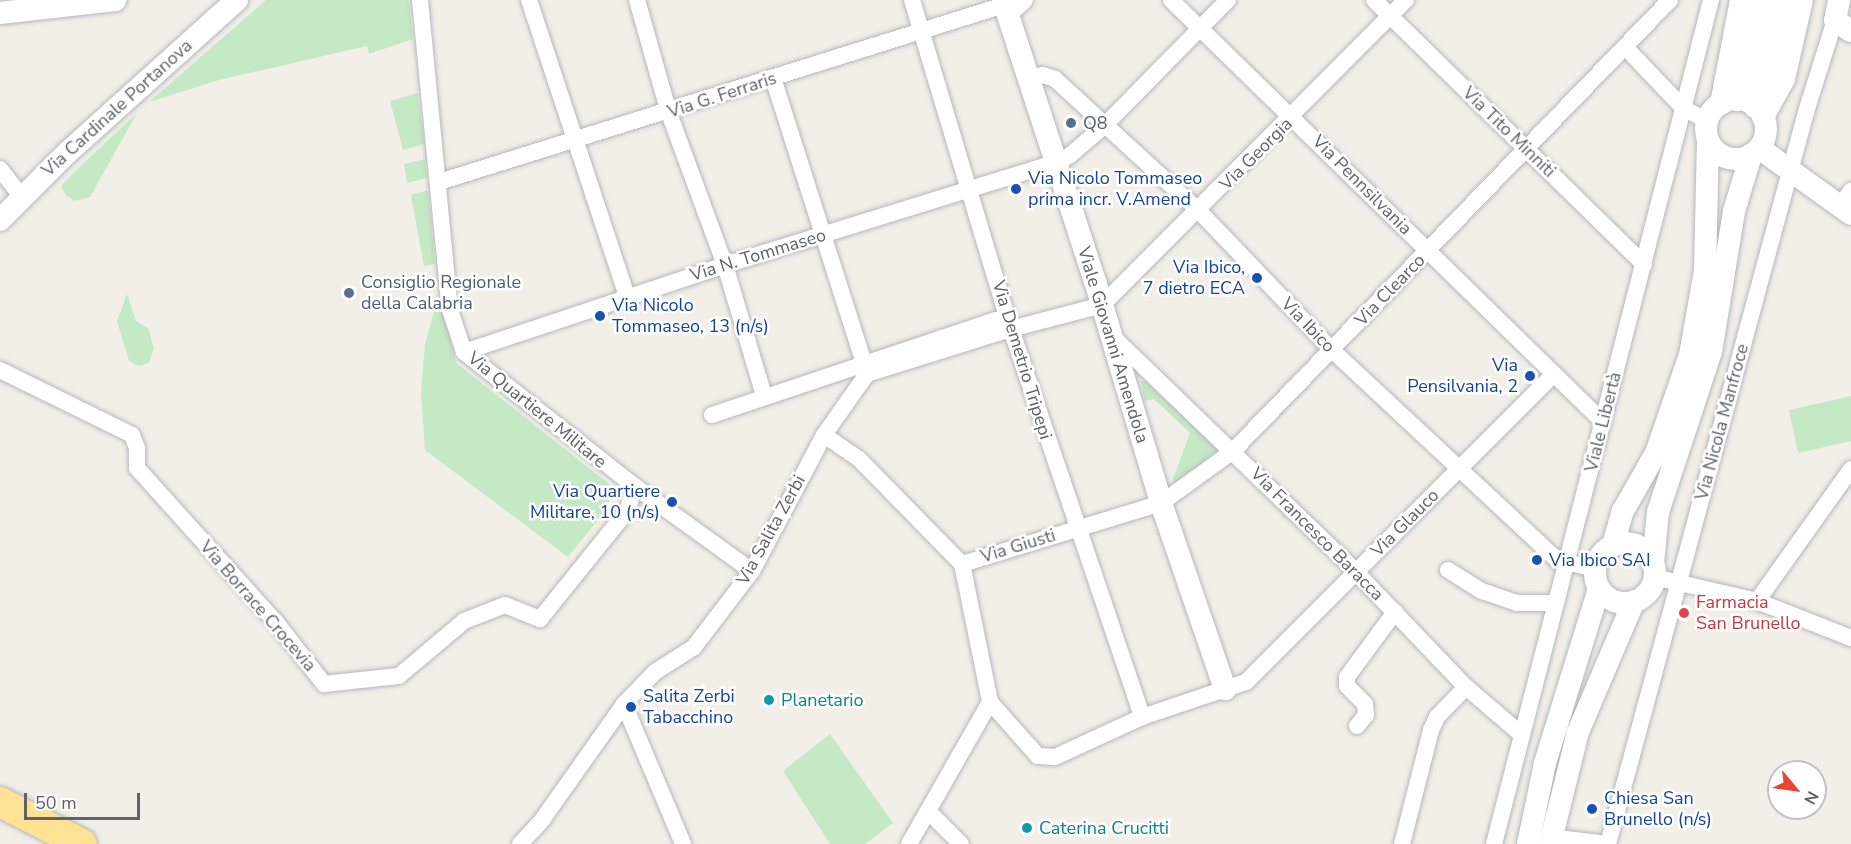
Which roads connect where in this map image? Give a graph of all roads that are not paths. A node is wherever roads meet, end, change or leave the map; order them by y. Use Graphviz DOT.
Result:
graph roads {
  1 [pos="115,0"];
  2 [pos="237,0"];
  3 [pos="420,0"];
  4 [pos="529,0"];
  5 [pos="637,0"];
  6 [pos="912,0"];
  7 [pos="1171,0"];
  8 [pos="1228,0"];
  9 [pos="1374,0"];
  10 [pos="1406,0"];
  11 [pos="1670,0"];
  12 [pos="1712,0"];
  13 [pos="1741,0"];
  14 [pos="1761,0"];
  15 [pos="1782,0"];
  16 [pos="1802,0"];
  17 [pos="1010,5"];
  18 [pos="0,13"];
  19 [pos="1390,16"];
  20 [pos="1842,17"];
  21 [pos="1200,28"];
  22 [pos="922,29"];
  23 [pos="1625,47"];
  24 [pos="773,78"];
  25 [pos="1028,78"];
  26 [pos="1683,108"];
  27 [pos="669,113"];
  28 [pos="1732,115"];
  29 [pos="1293,117"];
  30 [pos="1104,126"];
  31 [pos="575,140"];
  32 [pos="1526,147"];
  33 [pos="1755,152"];
  34 [pos="1054,164"];
  35 [pos="0,169"];
  36 [pos="1791,169"];
  37 [pos="439,182"];
  38 [pos="971,187"];
  39 [pos="21,196"];
  40 [pos="1847,204"];
  41 [pos="1199,211"];
  42 [pos="0,220"];
  43 [pos="824,235"];
  44 [pos="1428,250"];
  45 [pos="1644,264"];
  46 [pos="725,265"];
  47 [pos="627,297"];
  48 [pos="1102,305"];
  49 [pos="1011,329"];
  50 [pos="1110,334"];
  51 [pos="1332,350"];
  52 [pos="464,352"];
  53 [pos="864,363"];
  54 [pos="0,370"];
  55 [pos="1553,375"];
  56 [pos="764,396"];
  57 [pos="712,415"];
  58 [pos="1603,422"];
  59 [pos="824,435"];
  60 [pos="1233,451"];
  61 [pos="1851,469"];
  62 [pos="1458,471"];
  63 [pos="634,486"];
  64 [pos="1161,503"];
  65 [pos="1075,528"];
  66 [pos="1613,545"];
  67 [pos="1567,562"];
  68 [pos="962,564"];
  69 [pos="1448,570"];
  70 [pos="1654,570"];
  71 [pos="752,571"];
  72 [pos="1356,572"];
  73 [pos="1597,579"];
  74 [pos="1678,586"];
  75 [pos="1757,601"];
  76 [pos="1634,602"];
  77 [pos="1556,603"];
  78 [pos="1395,612"];
  79 [pos="1851,638"];
  80 [pos="1466,687"];
  81 [pos="1226,689"];
  82 [pos="990,702"];
  83 [pos="624,704"];
  84 [pos="1142,717"];
  85 [pos="1357,726"];
  86 [pos="1522,735"];
  87 [pos="0,802"];
  88 [pos="929,812"];
  89 [pos="542,820"];
  90 [pos="82,844"];
  91 [pos="520,844"];
  92 [pos="536,844"];
  93 [pos="683,844"];
  94 [pos="909,844"];
  95 [pos="961,844"];
  96 [pos="1402,844"];
  97 [pos="1494,844"];
  98 [pos="1528,844"];
  99 [pos="1550,844"];
  100 [pos="1608,844"];
  1 -- 18 [label="street"];
  2 -- 39 [label="street, Via Cardinale Portanova"];
  3 -- 37 [label="street, Via Quartiere Militare"];
  4 -- 31 [label="street"];
  5 -- 27 [label="street"];
  6 -- 22 [label="street, Via Demetrio Tripepi"];
  7 -- 21 [label="street, Via Pennsilvania"];
  8 -- 21 [label="street, Via N. Tommaseo"];
  9 -- 19 [label="street, Via Tito Minniti"];
  10 -- 19 [label="street, Via Georgia"];
  11 -- 23 [label="street, Via Clearco"];
  12 -- 26 [label="street, Viale Libertà"];
  13 -- 28 [label="street"];
  14 -- 28 [label="street"];
  15 -- 28 [label="street"];
  16 -- 28 [label="street"];
  17 -- 22 [label="street, Via G. Ferraris"];
  17 -- 25 [label="street, Viale Giovanni Amendola"];
  19 -- 29 [label="street, Via Georgia"];
  19 -- 32 [label="street, Via Tito Minniti"];
  20 -- 36 [label="street, Via Nicola Manfroce"];
  21 -- 29 [label="street, Via Pennsilvania"];
  21 -- 30 [label="street, Via N. Tommaseo"];
  22 -- 24 [label="street, Via G. Ferraris"];
  22 -- 38 [label="street, Via Demetrio Tripepi"];
  23 -- 26 [label="street"];
  23 -- 32 [label="street, Via Clearco"];
  24 -- 27 [label="street, Via G. Ferraris"];
  24 -- 43 [label="street"];
  25 -- 30 [label="street, Via Ibico"];
  25 -- 34 [label="street, Viale Giovanni Amendola"];
  26 -- 28 [label="street"];
  26 -- 45 [label="street, Viale Libertà"];
  27 -- 31 [label="street, Via G. Ferraris"];
  27 -- 46 [label="street"];
  28 -- 33 [label="street"];
  28 -- 33 [label="street"];
  28 -- 66 [label="street"];
  29 -- 41 [label="street, Via Georgia"];
  29 -- 44 [label="street, Via Pennsilvania"];
  30 -- 34 [label="street, Via N. Tommaseo"];
  30 -- 41 [label="street, Via Ibico"];
  31 -- 37 [label="street, Via G. Ferraris"];
  31 -- 47 [label="street"];
  32 -- 44 [label="street, Via Clearco"];
  32 -- 45 [label="street, Via Tito Minniti"];
  33 -- 36 [label="street"];
  33 -- 70 [label="street"];
  34 -- 38 [label="street, Via N. Tommaseo"];
  34 -- 48 [label="street, Viale Giovanni Amendola"];
  35 -- 39 [label="street"];
  36 -- 40 [label="street"];
  36 -- 74 [label="street, Via Nicola Manfroce"];
  37 -- 52 [label="street, Via Quartiere Militare"];
  38 -- 43 [label="street, Via N. Tommaseo"];
  38 -- 49 [label="street, Via Demetrio Tripepi"];
  39 -- 42 [label="street, Via Cardinale Portanova"];
  41 -- 48 [label="street, Via Georgia"];
  41 -- 51 [label="street, Via Ibico"];
  43 -- 46 [label="street, Via N. Tommaseo"];
  43 -- 53 [label="street"];
  44 -- 51 [label="street, Via Clearco"];
  44 -- 55 [label="street, Via Pennsilvania"];
  45 -- 58 [label="street, Viale Libertà"];
  46 -- 47 [label="street, Via N. Tommaseo"];
  46 -- 56 [label="street"];
  47 -- 52 [label="street, Via N. Tommaseo"];
  48 -- 49 [label="street, Via Salita Zerbi"];
  48 -- 50 [label="street, Viale Giovanni Amendola"];
  49 -- 53 [label="street"];
  49 -- 59 [label="street, Via Salita Zerbi"];
  49 -- 65 [label="street, Via Demetrio Tripepi"];
  50 -- 60 [label="street, Via Francesco Baracca"];
  50 -- 64 [label="street, Viale Giovanni Amendola"];
  51 -- 60 [label="street, Via Clearco"];
  51 -- 62 [label="street, Via Ibico"];
  52 -- 63 [label="street, Via Quartiere Militare"];
  53 -- 56 [label="street"];
  54 -- 63 [label="street, Via Borrace Crocevia"];
  55 -- 58 [label="street, Via Pennsilvania"];
  55 -- 62 [label="street, Via Glauco"];
  56 -- 57 [label="street"];
  58 -- 67 [label="street, Viale Libertà"];
  59 -- 68 [label="street"];
  59 -- 71 [label="street, Via Salita Zerbi"];
  60 -- 64 [label="street, Via Clearco"];
  60 -- 72 [label="street, Via Francesco Baracca"];
  61 -- 75 [label="street"];
  62 -- 67 [label="street, Via Ibico"];
  62 -- 72 [label="street, Via Glauco"];
  63 -- 71 [label="street, Via Quartiere Militare"];
  64 -- 65 [label="street, Via Clearco"];
  64 -- 81 [label="street, Viale Giovanni Amendola"];
  65 -- 68 [label="street, Via Giusti"];
  65 -- 84 [label="street, Via Demetrio Tripepi"];
  66 -- 70 [label="street"];
  66 -- 73 [label="street"];
  67 -- 73 [label="street, Via Ibico"];
  67 -- 77 [label="street, Viale Libertà"];
  68 -- 82 [label="street"];
  69 -- 77 [label="street"];
  70 -- 74 [label="street"];
  70 -- 76 [label="street"];
  71 -- 83 [label="street, Via Salita Zerbi"];
  72 -- 78 [label="street, Via Francesco Baracca"];
  72 -- 81 [label="street, Via Glauco"];
  73 -- 76 [label="street"];
  73 -- 98 [label="street"];
  74 -- 75 [label="street"];
  74 -- 100 [label="street, Via Nicola Manfroce"];
  75 -- 79 [label="street"];
  76 -- 99 [label="street"];
  77 -- 86 [label="street, Viale Libertà"];
  78 -- 80 [label="street, Via Francesco Baracca"];
  78 -- 85 [label="street"];
  80 -- 86 [label="street, Via Francesco Baracca"];
  80 -- 96 [label="street"];
  81 -- 84 [label="street, Via Glauco"];
  82 -- 84 [label="street, Via Glauco"];
  82 -- 88 [label="street"];
  83 -- 89 [label="street, Via Salita Zerbi"];
  83 -- 93 [label="street"];
  86 -- 97 [label="street, Viale Libertà"];
  87 -- 90 [label="highway"];
  88 -- 94 [label="street"];
  88 -- 95 [label="street"];
  89 -- 91 [label="street, Via Salita Zerbi"];
  89 -- 92 [label="street"];
  99 -- 100 [label="street"];
}
